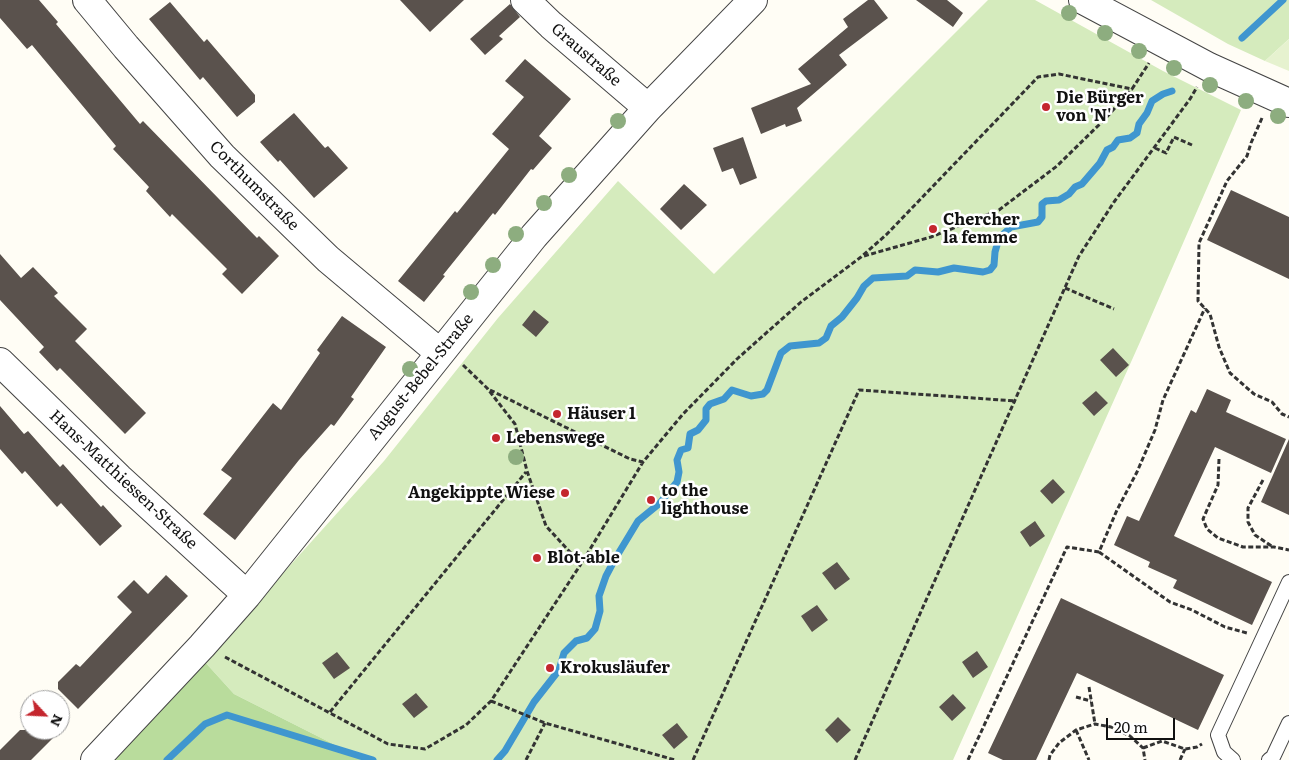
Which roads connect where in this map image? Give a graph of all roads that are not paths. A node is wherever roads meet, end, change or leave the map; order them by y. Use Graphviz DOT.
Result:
graph roads {
  1 [pos="87,0"];
  2 [pos="525,0"];
  3 [pos="753,0"];
  4 [pos="1083,0"];
  5 [pos="1281,99"];
  6 [pos="648,108"];
  7 [pos="443,350"];
  8 [pos="0,362"];
  9 [pos="1289,582"];
  10 [pos="247,595"];
  11 [pos="1289,722"];
  12 [pos="95,760"];
  13 [pos="1233,760"];
  14 [pos="1269,760"];
  1 -- 7 [label="street, Corthumstraße"];
  2 -- 6 [label="street, Graustraße"];
  3 -- 6 [label="street, August-Bebel-Straße"];
  4 -- 5 [label="street"];
  6 -- 7 [label="street, August-Bebel-Straße"];
  7 -- 10 [label="street, August-Bebel-Straße"];
  8 -- 10 [label="street, Hans-Matthiessen-Straße"];
  9 -- 13 [label="lane"];
  10 -- 12 [label="street, August-Bebel-Straße"];
  11 -- 14 [label="lane"];
}
